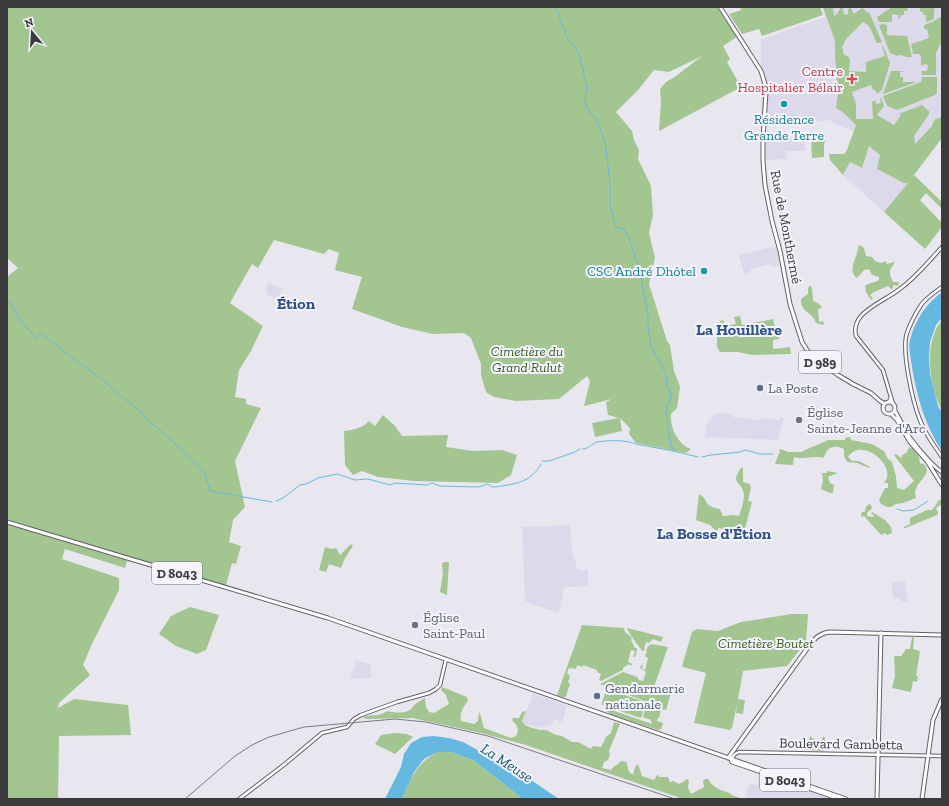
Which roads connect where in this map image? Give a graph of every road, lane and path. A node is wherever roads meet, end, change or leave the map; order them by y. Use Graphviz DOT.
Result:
graph roads {
  1 [pos="720,7"];
  2 [pos="942,246"];
  3 [pos="942,287"];
  4 [pos="890,390"];
  5 [pos="886,404"];
  6 [pos="893,404"];
  7 [pos="895,411"];
  8 [pos="891,414"];
  9 [pos="942,457"];
  10 [pos="942,472"];
  11 [pos="942,485"];
  12 [pos="7,522"];
  13 [pos="881,633"];
  14 [pos="942,635"];
  15 [pos="446,659"];
  16 [pos="942,699"];
  17 [pos="740,742"];
  18 [pos="739,752"];
  19 [pos="878,755"];
  20 [pos="928,756"];
  21 [pos="942,756"];
  22 [pos="729,759"];
  23 [pos="761,770"];
  24 [pos="239,799"];
  25 [pos="840,799"];
  26 [pos="846,799"];
  27 [pos="877,799"];
  28 [pos="922,799"];
  1 -- 5 [label="main road, Rue de Monthermé / D 989"];
  2 -- 4 [label="street"];
  3 -- 9 [label="street"];
  4 -- 5 [label="street"];
  4 -- 6 [label="street"];
  5 -- 6 [label="main road"];
  5 -- 8 [label="main road"];
  6 -- 7 [label="main road"];
  7 -- 8 [label="main road"];
  7 -- 10 [label="main road"];
  8 -- 11 [label="main road"];
  12 -- 15 [label="main road, D 8043"];
  13 -- 14 [label="main road"];
  13 -- 17 [label="main road"];
  13 -- 19 [label="main road"];
  15 -- 22 [label="main road, D 8043"];
  15 -- 24 [label="street"];
  16 -- 20 [label="main road"];
  17 -- 18 [label="street"];
  17 -- 22 [label="main road"];
  18 -- 19 [label="street, Boulevard Gambetta"];
  18 -- 22 [label="street"];
  19 -- 20 [label="street, Boulevard Gambetta"];
  19 -- 27 [label="main road"];
  20 -- 21 [label="street, Boulevard Gambetta"];
  20 -- 28 [label="main road"];
  22 -- 23 [label="main road, D 8043"];
  23 -- 25 [label="main road, D 8043"];
  23 -- 26 [label="main road, D 8043"];
}
